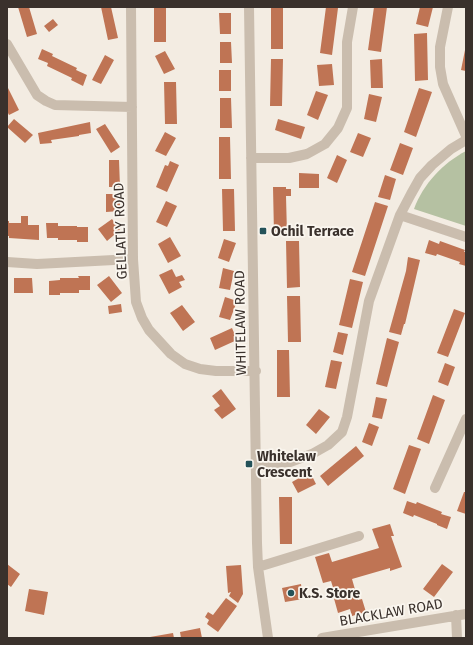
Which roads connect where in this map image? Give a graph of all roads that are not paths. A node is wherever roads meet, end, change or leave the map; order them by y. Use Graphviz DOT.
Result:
graph roads {
  1 [pos="131,7"];
  2 [pos="249,7"];
  3 [pos="353,7"];
  4 [pos="448,7"];
  5 [pos="7,44"];
  6 [pos="132,107"];
  7 [pos="466,136"];
  8 [pos="466,140"];
  9 [pos="251,158"];
  10 [pos="400,215"];
  11 [pos="466,236"];
  12 [pos="133,259"];
  13 [pos="7,262"];
  14 [pos="256,371"];
  15 [pos="466,419"];
  16 [pos="257,464"];
  17 [pos="435,488"];
  18 [pos="359,536"];
  19 [pos="258,567"];
  20 [pos="466,614"];
  21 [pos="456,615"];
  22 [pos="268,638"];
  23 [pos="322,638"];
  24 [pos="457,638"];
  1 -- 6 [label="street, GELLATLY ROAD"];
  2 -- 9 [label="street, WHITELAW ROAD"];
  3 -- 9 [label="street"];
  4 -- 7 [label="street"];
  5 -- 6 [label="street"];
  6 -- 12 [label="street, GELLATLY ROAD"];
  8 -- 10 [label="street"];
  9 -- 14 [label="street, WHITELAW ROAD"];
  10 -- 11 [label="street"];
  10 -- 16 [label="street"];
  12 -- 13 [label="street"];
  12 -- 14 [label="street, GELLATLY ROAD"];
  14 -- 16 [label="street, WHITELAW ROAD"];
  15 -- 17 [label="street"];
  16 -- 19 [label="street, WHITELAW ROAD"];
  18 -- 19 [label="street"];
  19 -- 22 [label="street, WHITELAW ROAD"];
  20 -- 21 [label="street, BLACKLAW ROAD"];
  21 -- 23 [label="street, BLACKLAW ROAD"];
  21 -- 24 [label="street"];
}
